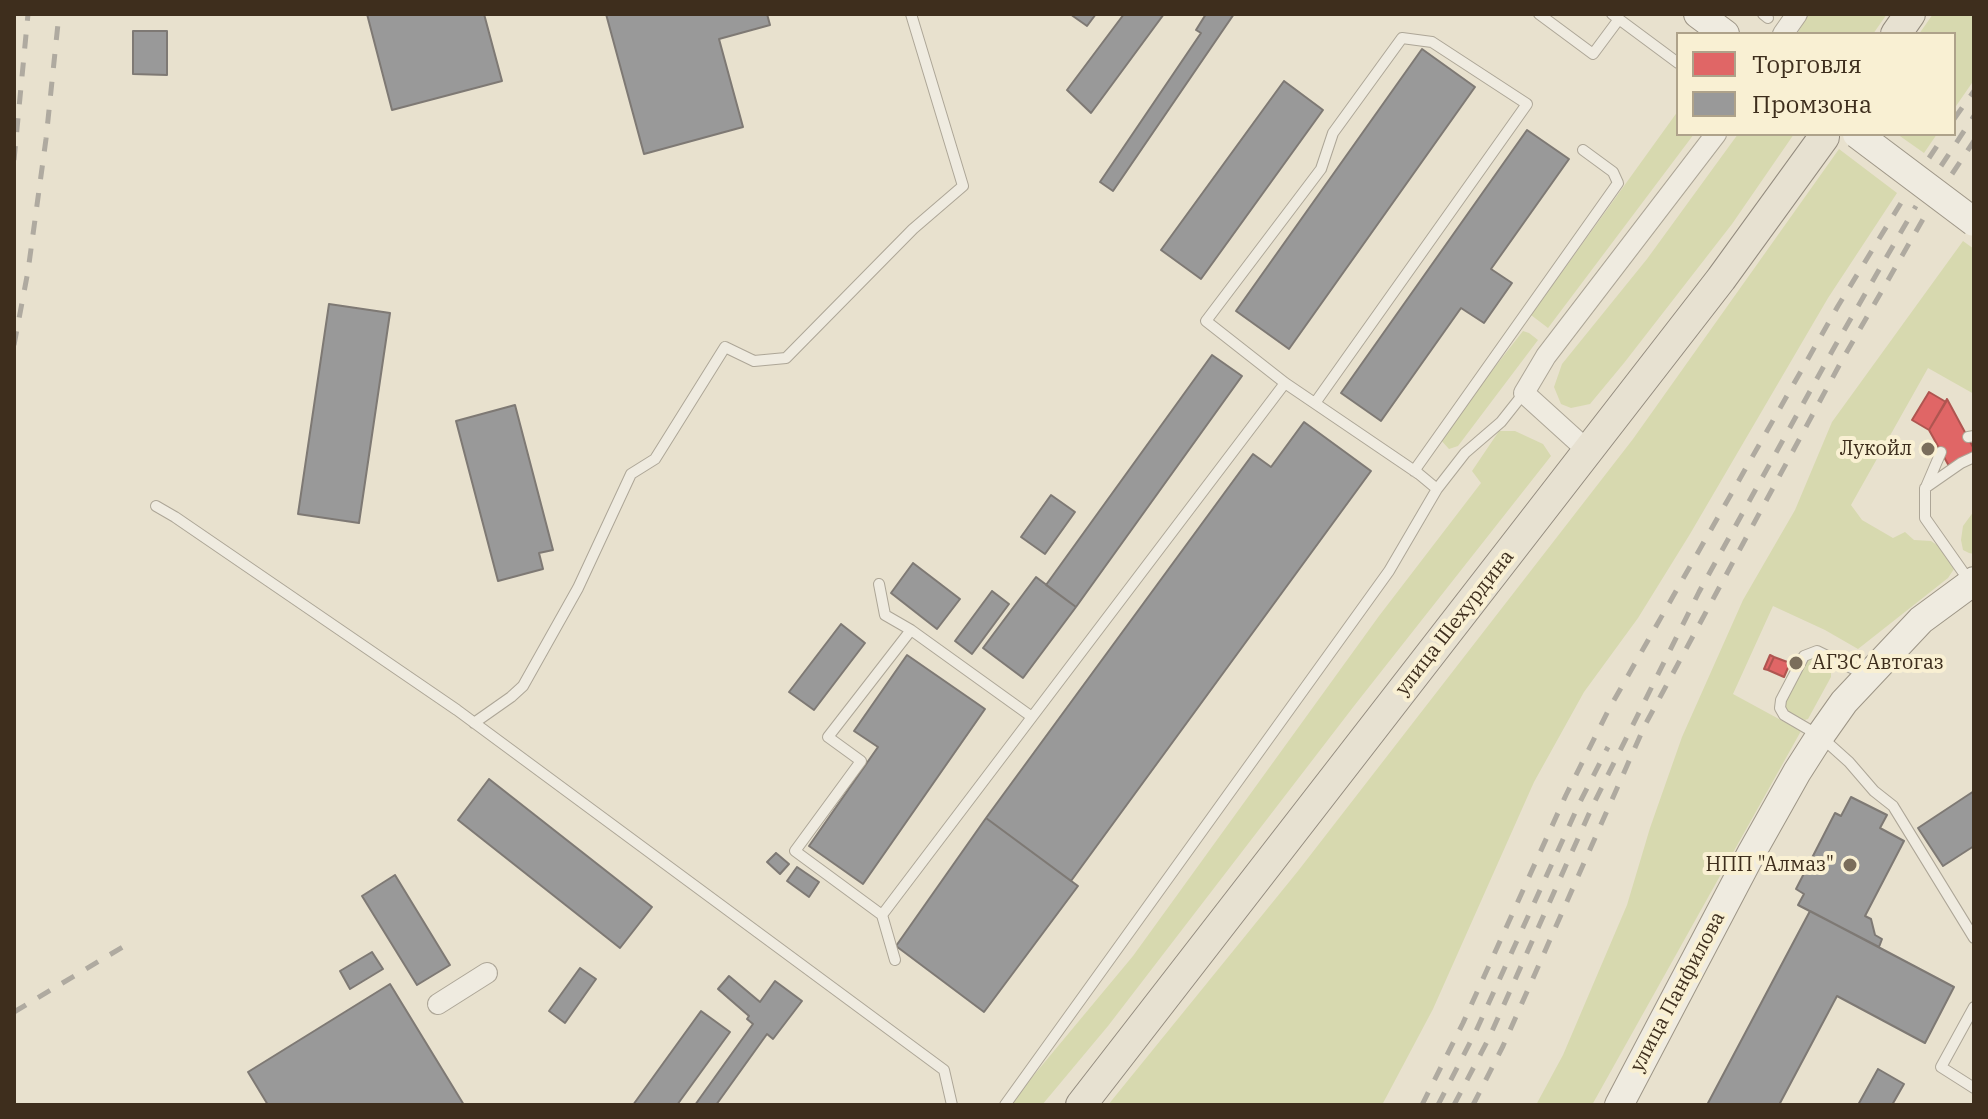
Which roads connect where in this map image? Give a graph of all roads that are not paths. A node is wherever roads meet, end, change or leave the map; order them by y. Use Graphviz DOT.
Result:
graph roads {
  1 [pos="911,14"];
  2 [pos="1539,14"];
  3 [pos="1698,14"];
  4 [pos="1797,14"];
  5 [pos="1910,14"];
  6 [pos="1615,17"];
  7 [pos="1722,32"];
  8 [pos="1784,32"];
  9 [pos="1897,32"];
  10 [pos="1676,62"];
  11 [pos="1714,136"];
  12 [pos="1860,136"];
  13 [pos="1824,137"];
  14 [pos="1583,150"];
  15 [pos="1974,222"];
  16 [pos="1285,383"];
  17 [pos="1524,393"];
  18 [pos="1315,403"];
  19 [pos="1588,451"];
  20 [pos="1941,452"];
  21 [pos="1974,457"];
  22 [pos="1414,471"];
  23 [pos="1925,488"];
  24 [pos="1437,489"];
  25 [pos="156,506"];
  26 [pos="1973,582"];
  27 [pos="879,584"];
  28 [pos="911,630"];
  29 [pos="1868,676"];
  30 [pos="1032,717"];
  31 [pos="474,723"];
  32 [pos="1820,736"];
  33 [pos="882,915"];
  34 [pos="1974,938"];
  35 [pos="895,960"];
  36 [pos="487,973"];
  37 [pos="438,1004"];
  38 [pos="1974,1007"];
  39 [pos="1974,1088"];
  40 [pos="952,1105"];
  41 [pos="1005,1105"];
  42 [pos="1081,1105"];
  43 [pos="1619,1105"];
  1 -- 31 [label="lane"];
  2 -- 6 [label="lane"];
  3 -- 7 [label="main road"];
  4 -- 8 [label="street"];
  5 -- 9 [label="main road"];
  6 -- 10 [label="lane"];
  11 -- 17 [label="street"];
  12 -- 15 [label="main road, bridge"];
  13 -- 19 [label="main road, улица Шехурдина"];
  14 -- 22 [label="lane"];
  16 -- 18 [label="lane"];
  16 -- 18 [label="lane"];
  16 -- 30 [label="lane"];
  17 -- 19 [label="street"];
  17 -- 24 [label="lane"];
  18 -- 22 [label="lane"];
  19 -- 42 [label="main road, улица Шехурдина"];
  20 -- 23 [label="lane"];
  21 -- 23 [label="lane"];
  22 -- 24 [label="lane"];
  23 -- 26 [label="lane"];
  24 -- 41 [label="lane"];
  25 -- 31 [label="lane"];
  26 -- 29 [label="main road, улица Панфилова"];
  27 -- 28 [label="lane"];
  28 -- 30 [label="lane"];
  28 -- 33 [label="lane"];
  29 -- 32 [label="main road, улица Панфилова"];
  29 -- 32 [label="lane"];
  30 -- 33 [label="lane"];
  31 -- 40 [label="lane"];
  32 -- 34 [label="lane"];
  32 -- 43 [label="main road, улица Панфилова"];
  33 -- 35 [label="lane"];
  36 -- 37 [label="street"];
  38 -- 39 [label="lane"];
}
